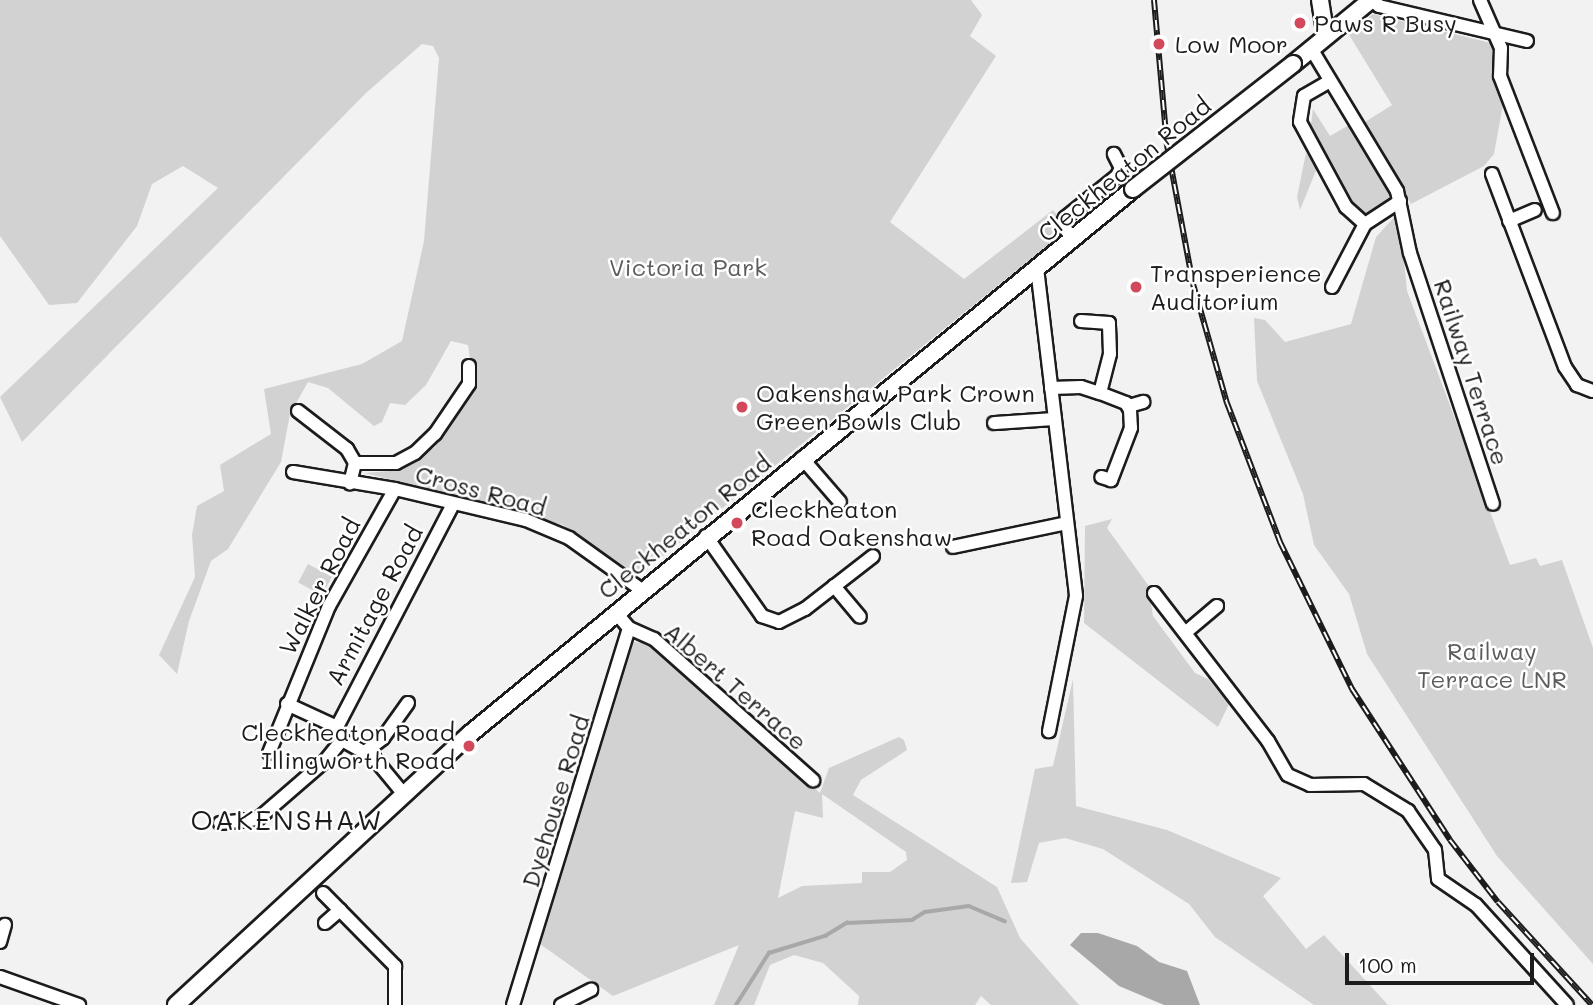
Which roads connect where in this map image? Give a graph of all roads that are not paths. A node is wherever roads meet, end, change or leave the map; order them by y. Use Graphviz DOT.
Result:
graph roads {
  1 [pos="1320,0"];
  2 [pos="1372,0"];
  3 [pos="1480,0"];
  4 [pos="1494,34"];
  5 [pos="1326,37"];
  6 [pos="1527,41"];
  7 [pos="1312,50"];
  8 [pos="1330,81"];
  9 [pos="1114,154"];
  10 [pos="1492,174"];
  11 [pos="1400,201"];
  12 [pos="1535,210"];
  13 [pos="1553,213"];
  14 [pos="1509,221"];
  15 [pos="1365,224"];
  16 [pos="1072,238"];
  17 [pos="1037,268"];
  18 [pos="1332,287"];
  19 [pos="1081,321"];
  20 [pos="469,366"];
  21 [pos="1051,388"];
  22 [pos="1593,391"];
  23 [pos="1100,393"];
  24 [pos="1143,402"];
  25 [pos="1129,406"];
  26 [pos="298,411"];
  27 [pos="1055,419"];
  28 [pos="994,423"];
  29 [pos="802,458"];
  30 [pos="355,463"];
  31 [pos="293,472"];
  32 [pos="1101,477"];
  33 [pos="350,483"];
  34 [pos="395,489"];
  35 [pos="840,502"];
  36 [pos="1493,503"];
  37 [pos="453,504"];
  38 [pos="1067,523"];
  39 [pos="706,536"];
  40 [pos="953,547"];
  41 [pos="873,556"];
  42 [pos="834,586"];
  43 [pos="642,590"];
  44 [pos="1154,593"];
  45 [pos="1217,606"];
  46 [pos="615,612"];
  47 [pos="860,617"];
  48 [pos="629,628"];
  49 [pos="1185,633"];
  50 [pos="408,703"];
  51 [pos="287,704"];
  52 [pos="337,727"];
  53 [pos="1049,731"];
  54 [pos="342,740"];
  55 [pos="366,751"];
  56 [pos="269,753"];
  57 [pos="814,780"];
  58 [pos="402,792"];
  59 [pos="220,823"];
  60 [pos="323,893"];
  61 [pos="340,910"];
  62 [pos="325,923"];
  63 [pos="5,925"];
  64 [pos="0,942"];
  65 [pos="0,977"];
  66 [pos="591,990"];
  67 [pos="79,1005"];
  68 [pos="176,1005"];
  69 [pos="395,1005"];
  70 [pos="513,1005"];
  71 [pos="561,1005"];
  72 [pos="1567,1005"];
  1 -- 5 [label="street"];
  2 -- 4 [label="street"];
  2 -- 5 [label="street, Cleckheaton Road"];
  3 -- 4 [label="street"];
  4 -- 6 [label="street"];
  4 -- 13 [label="street"];
  5 -- 7 [label="street, Cleckheaton Road"];
  7 -- 8 [label="street, Railway Terrace"];
  7 -- 16 [label="street, Cleckheaton Road, bridge"];
  8 -- 11 [label="street, Railway Terrace"];
  8 -- 15 [label="street"];
  9 -- 16 [label="street"];
  10 -- 14 [label="street"];
  11 -- 15 [label="street"];
  11 -- 36 [label="street, Railway Terrace"];
  12 -- 14 [label="street"];
  14 -- 22 [label="street"];
  15 -- 18 [label="street"];
  16 -- 17 [label="street, Cleckheaton Road"];
  17 -- 21 [label="street"];
  17 -- 29 [label="street, Cleckheaton Road"];
  19 -- 23 [label="street"];
  20 -- 30 [label="street"];
  21 -- 23 [label="street"];
  21 -- 27 [label="street"];
  23 -- 25 [label="street"];
  24 -- 25 [label="street"];
  25 -- 32 [label="street"];
  26 -- 30 [label="street"];
  27 -- 28 [label="street"];
  27 -- 38 [label="street"];
  29 -- 35 [label="street"];
  29 -- 39 [label="street, Cleckheaton Road"];
  30 -- 33 [label="street"];
  31 -- 33 [label="street, Cross Road"];
  33 -- 34 [label="street, Cross Road"];
  34 -- 37 [label="street, Cross Road"];
  34 -- 51 [label="street, Walker Road"];
  37 -- 43 [label="street, Cross Road"];
  37 -- 52 [label="street, Armitage Road"];
  38 -- 40 [label="street"];
  38 -- 53 [label="street"];
  39 -- 42 [label="street"];
  39 -- 43 [label="street, Cleckheaton Road"];
  41 -- 42 [label="street"];
  42 -- 47 [label="street"];
  43 -- 46 [label="street, Cleckheaton Road"];
  44 -- 49 [label="street"];
  45 -- 49 [label="street"];
  46 -- 48 [label="street"];
  46 -- 58 [label="street, Cleckheaton Road"];
  48 -- 57 [label="street, Albert Terrace"];
  48 -- 70 [label="street, Dyehouse Road"];
  49 -- 72 [label="street"];
  50 -- 55 [label="street"];
  51 -- 52 [label="street"];
  51 -- 56 [label="street, Walker Road"];
  52 -- 54 [label="street"];
  54 -- 55 [label="street"];
  54 -- 59 [label="street"];
  55 -- 58 [label="street"];
  58 -- 68 [label="street, Cleckheaton Road"];
  60 -- 61 [label="street"];
  61 -- 62 [label="street"];
  61 -- 69 [label="street"];
  63 -- 64 [label="street"];
  65 -- 67 [label="street"];
  66 -- 71 [label="street"];
}
